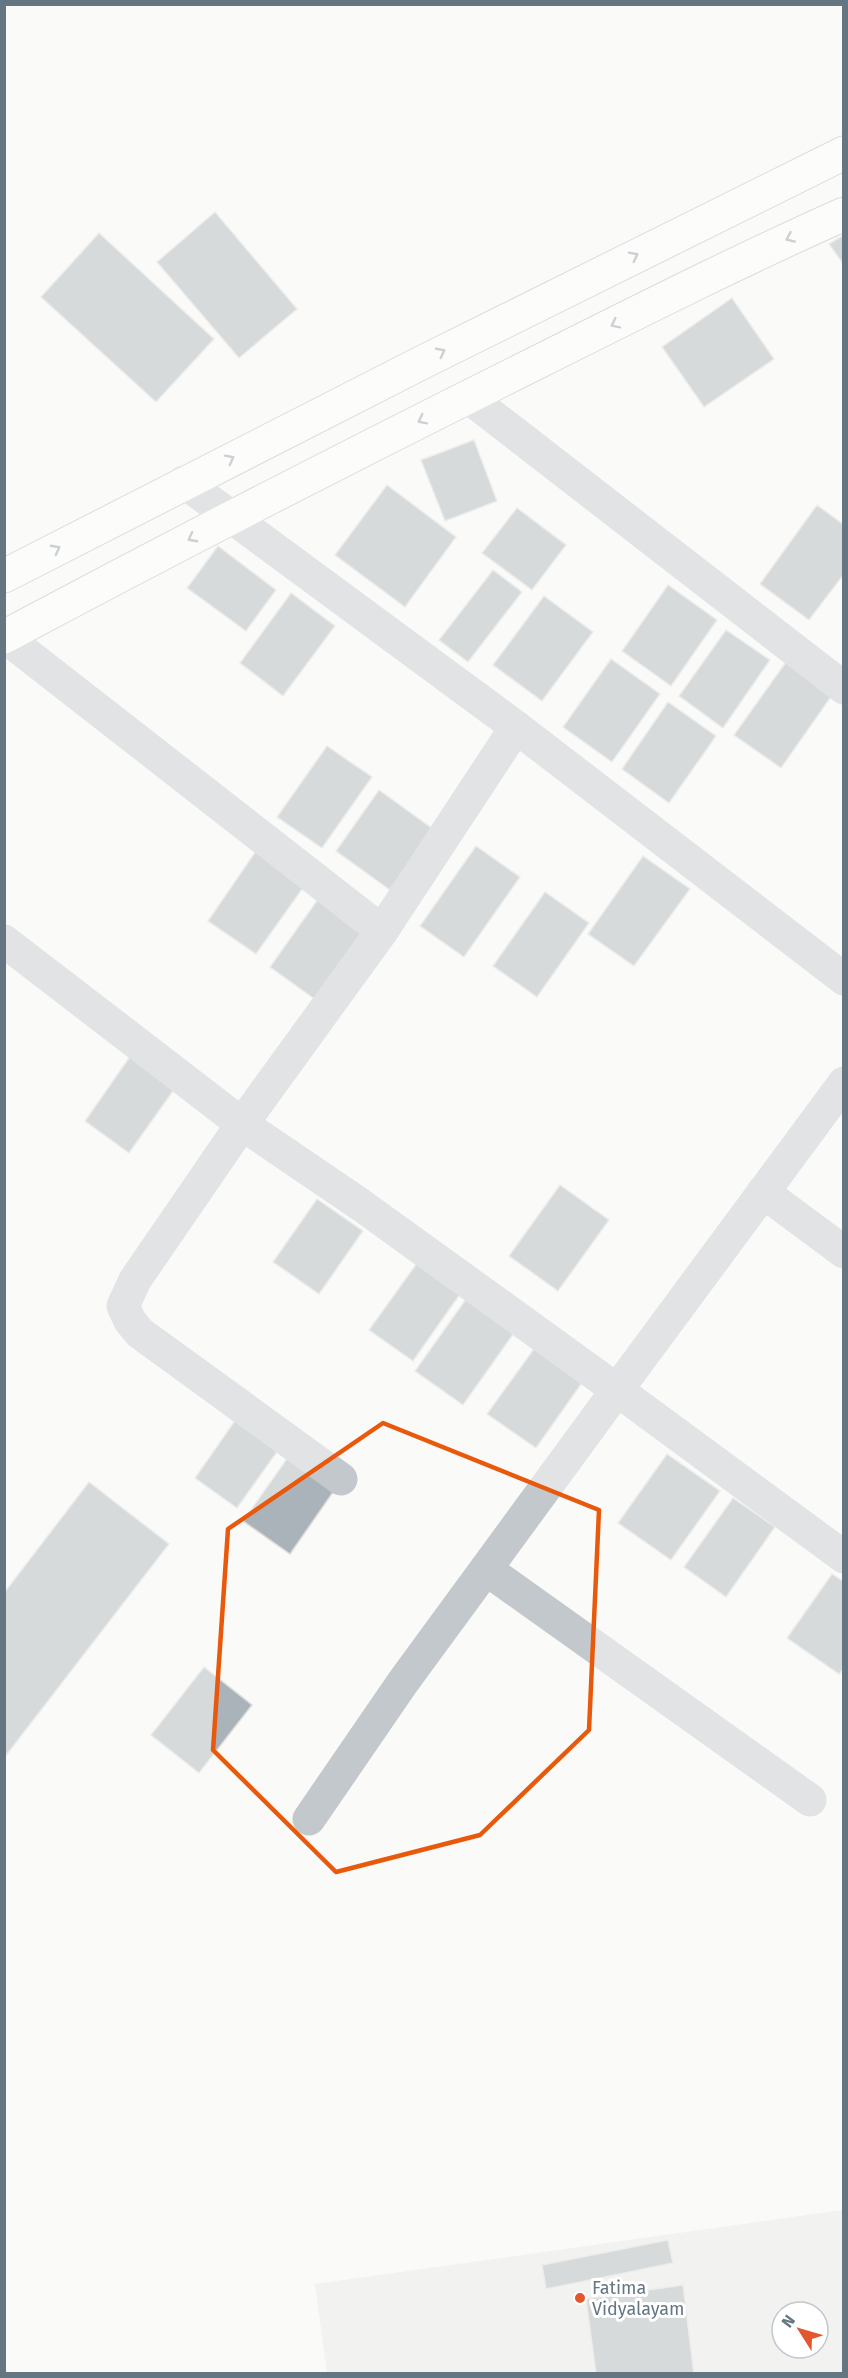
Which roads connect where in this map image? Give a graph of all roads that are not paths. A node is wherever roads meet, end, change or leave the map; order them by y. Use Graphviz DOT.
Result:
graph roads {
  1 [pos="843,153"];
  2 [pos="843,214"];
  3 [pos="468,397"];
  4 [pos="184,483"];
  5 [pos="231,517"];
  6 [pos="4,576"];
  7 [pos="5,637"];
  8 [pos="843,688"];
  9 [pos="516,728"];
  10 [pos="382,931"];
  11 [pos="4,940"];
  12 [pos="843,979"];
  13 [pos="843,1083"];
  14 [pos="242,1124"];
  15 [pos="763,1192"];
  16 [pos="843,1252"];
  17 [pos="617,1390"];
  18 [pos="341,1479"];
  19 [pos="843,1557"];
  20 [pos="486,1569"];
  21 [pos="810,1800"];
  22 [pos="309,1819"];
  4 -- 1 [label="main road, one-way"];
  2 -- 3 [label="main road, one-way"];
  3 -- 5 [label="main road, one-way"];
  3 -- 8 [label="street"];
  4 -- 5 [label="street"];
  6 -- 4 [label="main road, one-way"];
  5 -- 7 [label="main road, one-way"];
  5 -- 9 [label="street"];
  7 -- 10 [label="street"];
  9 -- 10 [label="street"];
  9 -- 12 [label="street"];
  10 -- 14 [label="street"];
  11 -- 14 [label="street"];
  13 -- 15 [label="street"];
  14 -- 17 [label="street"];
  14 -- 18 [label="street"];
  15 -- 16 [label="street"];
  15 -- 17 [label="street"];
  17 -- 19 [label="street"];
  17 -- 20 [label="street"];
  20 -- 21 [label="street"];
  20 -- 22 [label="street"];
}
